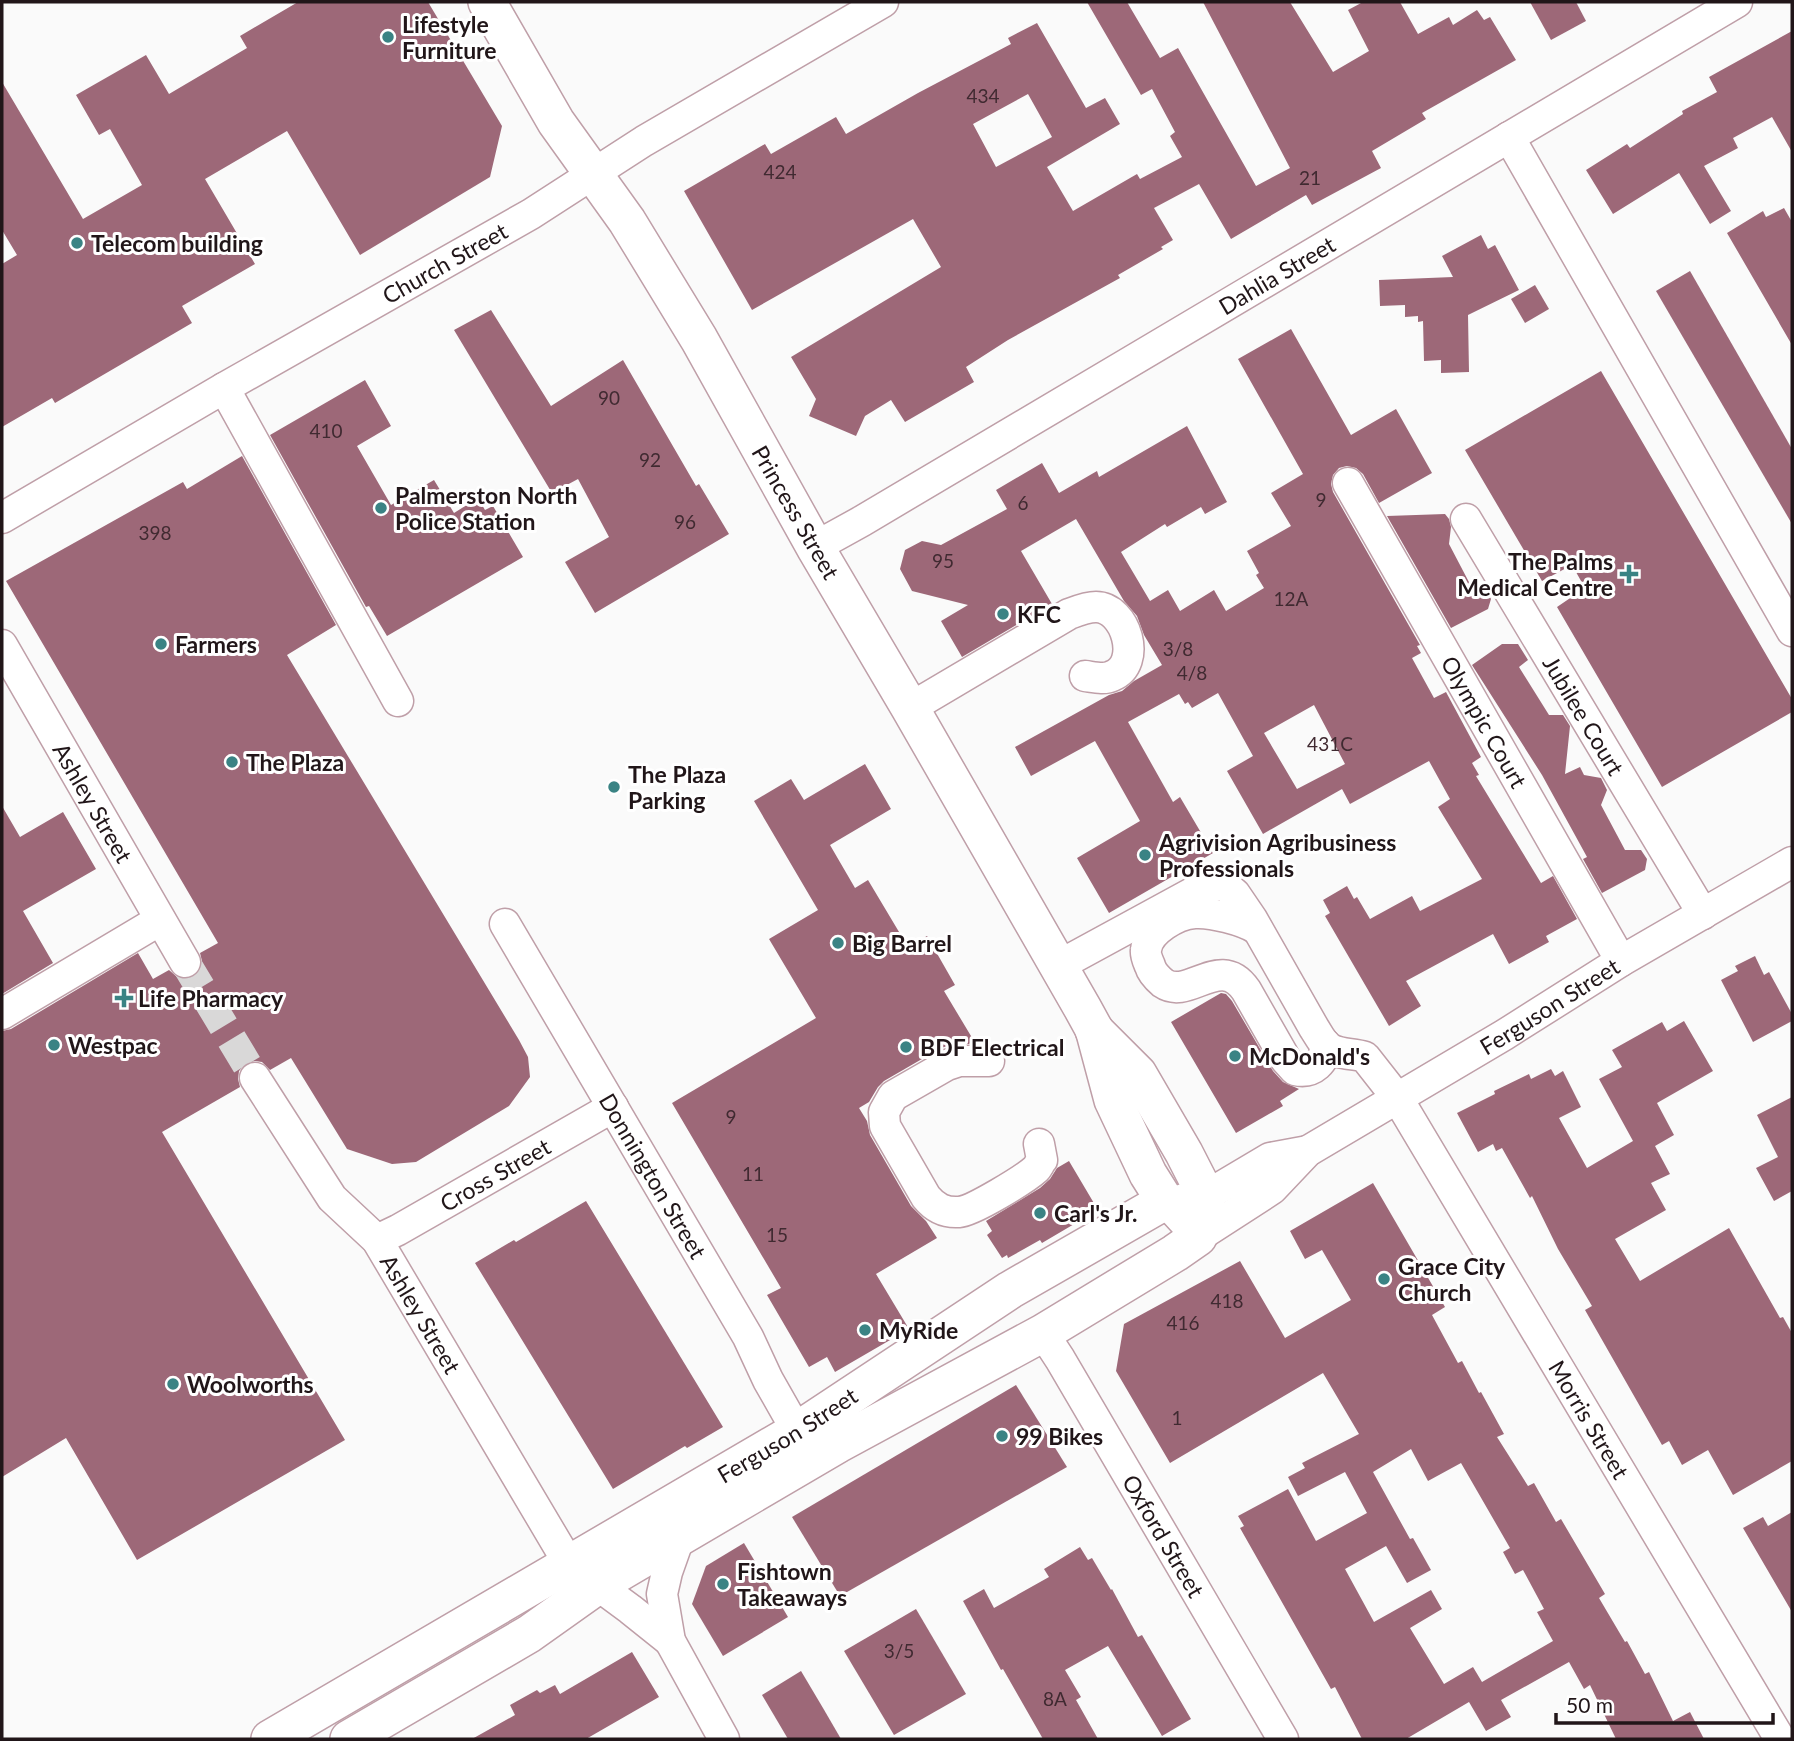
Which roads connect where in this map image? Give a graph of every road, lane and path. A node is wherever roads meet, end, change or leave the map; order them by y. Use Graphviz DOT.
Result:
graph roads {
  1 [pos="487,2"];
  2 [pos="883,2"];
  3 [pos="1737,2"];
  4 [pos="1509,137"];
  5 [pos="594,173"];
  6 [pos="224,388"];
  7 [pos="1348,484"];
  8 [pos="2,518"];
  9 [pos="1466,519"];
  10 [pos="814,547"];
  11 [pos="1792,631"];
  12 [pos="2,645"];
  13 [pos="1085,676"];
  14 [pos="398,701"];
  15 [pos="910,708"];
  16 [pos="1791,867"];
  17 [pos="1703,914"];
  18 [pos="160,920"];
  19 [pos="505,924"];
  20 [pos="1257,929"];
  21 [pos="1621,961"];
  22 [pos="185,962"];
  23 [pos="1058,966"];
  24 [pos="2,1014"];
  25 [pos="1094,1029"];
  26 [pos="1324,1049"];
  27 [pos="989,1061"];
  28 [pos="255,1079"];
  29 [pos="1398,1099"];
  30 [pos="613,1107"];
  31 [pos="1039,1144"];
  32 [pos="1308,1150"];
  33 [pos="1206,1196"];
  34 [pos="1165,1201"];
  35 [pos="1198,1237"];
  36 [pos="377,1240"];
  37 [pos="1043,1333"];
  38 [pos="797,1431"];
  39 [pos="679,1538"];
  40 [pos="569,1564"];
  41 [pos="598,1585"];
  42 [pos="670,1641"];
  43 [pos="270,1739"];
  44 [pos="349,1739"];
  45 [pos="724,1739"];
  46 [pos="1283,1739"];
  47 [pos="1780,1739"];
  1 -- 5 [label="main road, Princess Street"];
  2 -- 5 [label="street, Church Street"];
  3 -- 4 [label="street, Dahlia Street"];
  4 -- 10 [label="street, Dahlia Street"];
  4 -- 11 [label="street"];
  5 -- 6 [label="street, Church Street"];
  5 -- 10 [label="main road, Princess Street"];
  6 -- 8 [label="street, Church Street"];
  6 -- 14 [label="street"];
  7 -- 21 [label="street, Olympic Court"];
  9 -- 17 [label="street, Jubilee Court"];
  10 -- 15 [label="main road, Princess Street"];
  12 -- 18 [label="street, Ashley Street"];
  13 -- 15 [label="street"];
  15 -- 23 [label="main road, Princess Street"];
  16 -- 17 [label="street, Ferguson Street"];
  17 -- 21 [label="street, Ferguson Street"];
  18 -- 22 [label="street, Ashley Street"];
  18 -- 24 [label="street"];
  19 -- 30 [label="street, Donnington Street"];
  20 -- 23 [label="street"];
  20 -- 26 [label="street"];
  20 -- 26 [label="street"];
  21 -- 29 [label="street, Ferguson Street"];
  23 -- 25 [label="main road, Princess Street"];
  25 -- 33 [label="main road, Princess Street"];
  25 -- 34 [label="main road, Princess Street"];
  26 -- 29 [label="street, Morris Street"];
  27 -- 31 [label="street"];
  28 -- 36 [label="street, Ashley Street"];
  29 -- 32 [label="street, Ferguson Street"];
  29 -- 47 [label="street, Morris Street"];
  30 -- 36 [label="street, Cross Street"];
  30 -- 38 [label="street, Donnington Street"];
  32 -- 33 [label="street, Ferguson Street"];
  32 -- 35 [label="street, Ferguson Street"];
  33 -- 34 [label="street, Ferguson Street"];
  33 -- 35 [label="main road"];
  34 -- 35 [label="street, Princess Street"];
  34 -- 38 [label="main road, Ferguson Street"];
  35 -- 37 [label="main road, Ferguson Street"];
  36 -- 40 [label="street, Ashley Street"];
  37 -- 39 [label="main road, Ferguson Street"];
  37 -- 46 [label="street, Oxford Street"];
  38 -- 40 [label="main road, Ferguson Street"];
  39 -- 41 [label="main road, Ferguson Street"];
  39 -- 42 [label="street"];
  40 -- 41 [label="street"];
  40 -- 43 [label="main road, Ferguson Street"];
  41 -- 42 [label="street"];
  41 -- 44 [label="main road, Ferguson Street"];
  42 -- 45 [label="street"];
}
